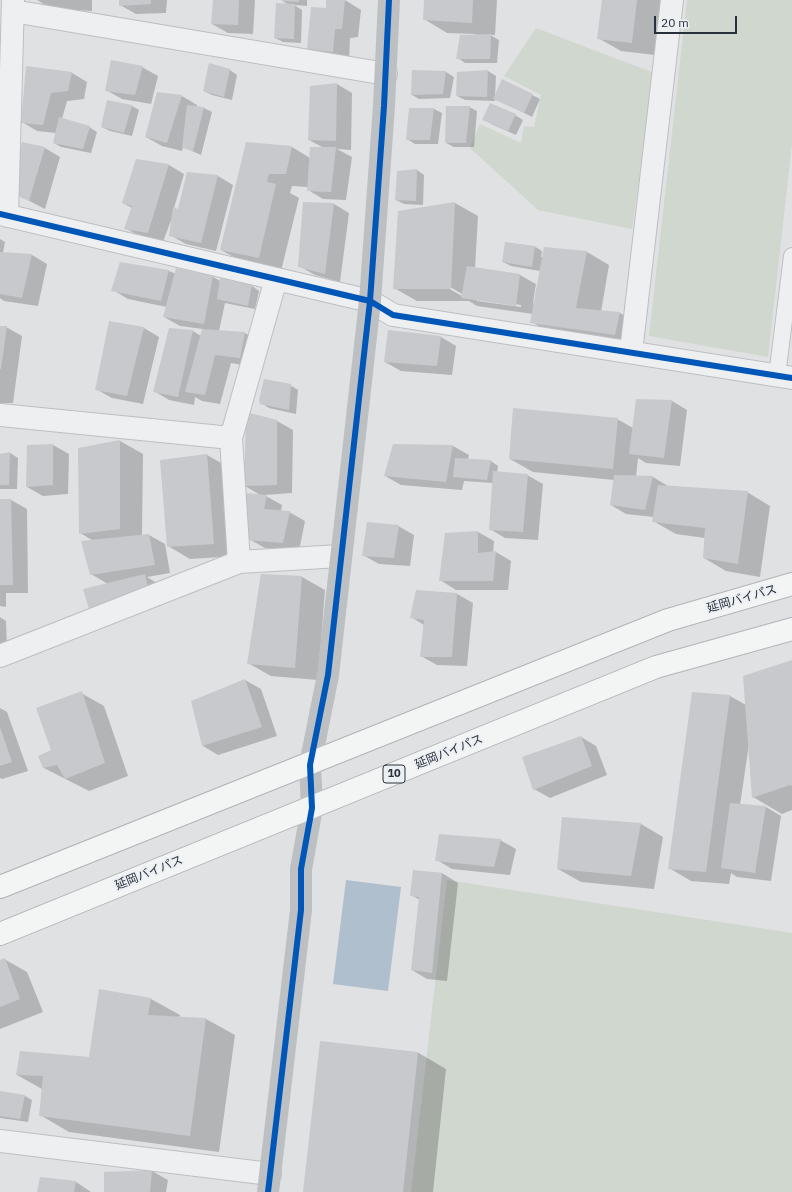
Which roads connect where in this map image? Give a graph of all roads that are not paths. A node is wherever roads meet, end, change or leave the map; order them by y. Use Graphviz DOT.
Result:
graph roads {
  1 [pos="389,0"];
  2 [pos="672,0"];
  3 [pos="13,5"];
  4 [pos="386,74"];
  5 [pos="3,215"];
  6 [pos="792,256"];
  7 [pos="276,279"];
  8 [pos="370,301"];
  9 [pos="631,352"];
  10 [pos="785,377"];
  11 [pos="0,415"];
  12 [pos="231,438"];
  13 [pos="340,556"];
  14 [pos="239,562"];
  15 [pos="792,584"];
  16 [pos="792,629"];
  17 [pos="0,656"];
  18 [pos="310,765"];
  19 [pos="312,808"];
  20 [pos="0,888"];
  21 [pos="0,934"];
  22 [pos="0,1141"];
  23 [pos="269,1183"];
  1 -- 4 [label="street"];
  2 -- 9 [label="street"];
  3 -- 4 [label="street"];
  3 -- 5 [label="street"];
  4 -- 8 [label="street"];
  5 -- 7 [label="street"];
  6 -- 10 [label="lane"];
  7 -- 8 [label="street"];
  7 -- 12 [label="street"];
  8 -- 9 [label="street"];
  8 -- 13 [label="street"];
  9 -- 10 [label="street"];
  11 -- 12 [label="street"];
  12 -- 14 [label="street"];
  13 -- 14 [label="street"];
  13 -- 18 [label="street"];
  14 -- 17 [label="street"];
  15 -- 18 [label="highway, 延岡バイパス"];
  16 -- 19 [label="highway, 延岡バイパス / 10"];
  18 -- 19 [label="street"];
  18 -- 20 [label="highway, 延岡バイパス"];
  19 -- 21 [label="highway, 延岡バイパス / 10"];
  19 -- 23 [label="street"];
  22 -- 23 [label="street"];
}
